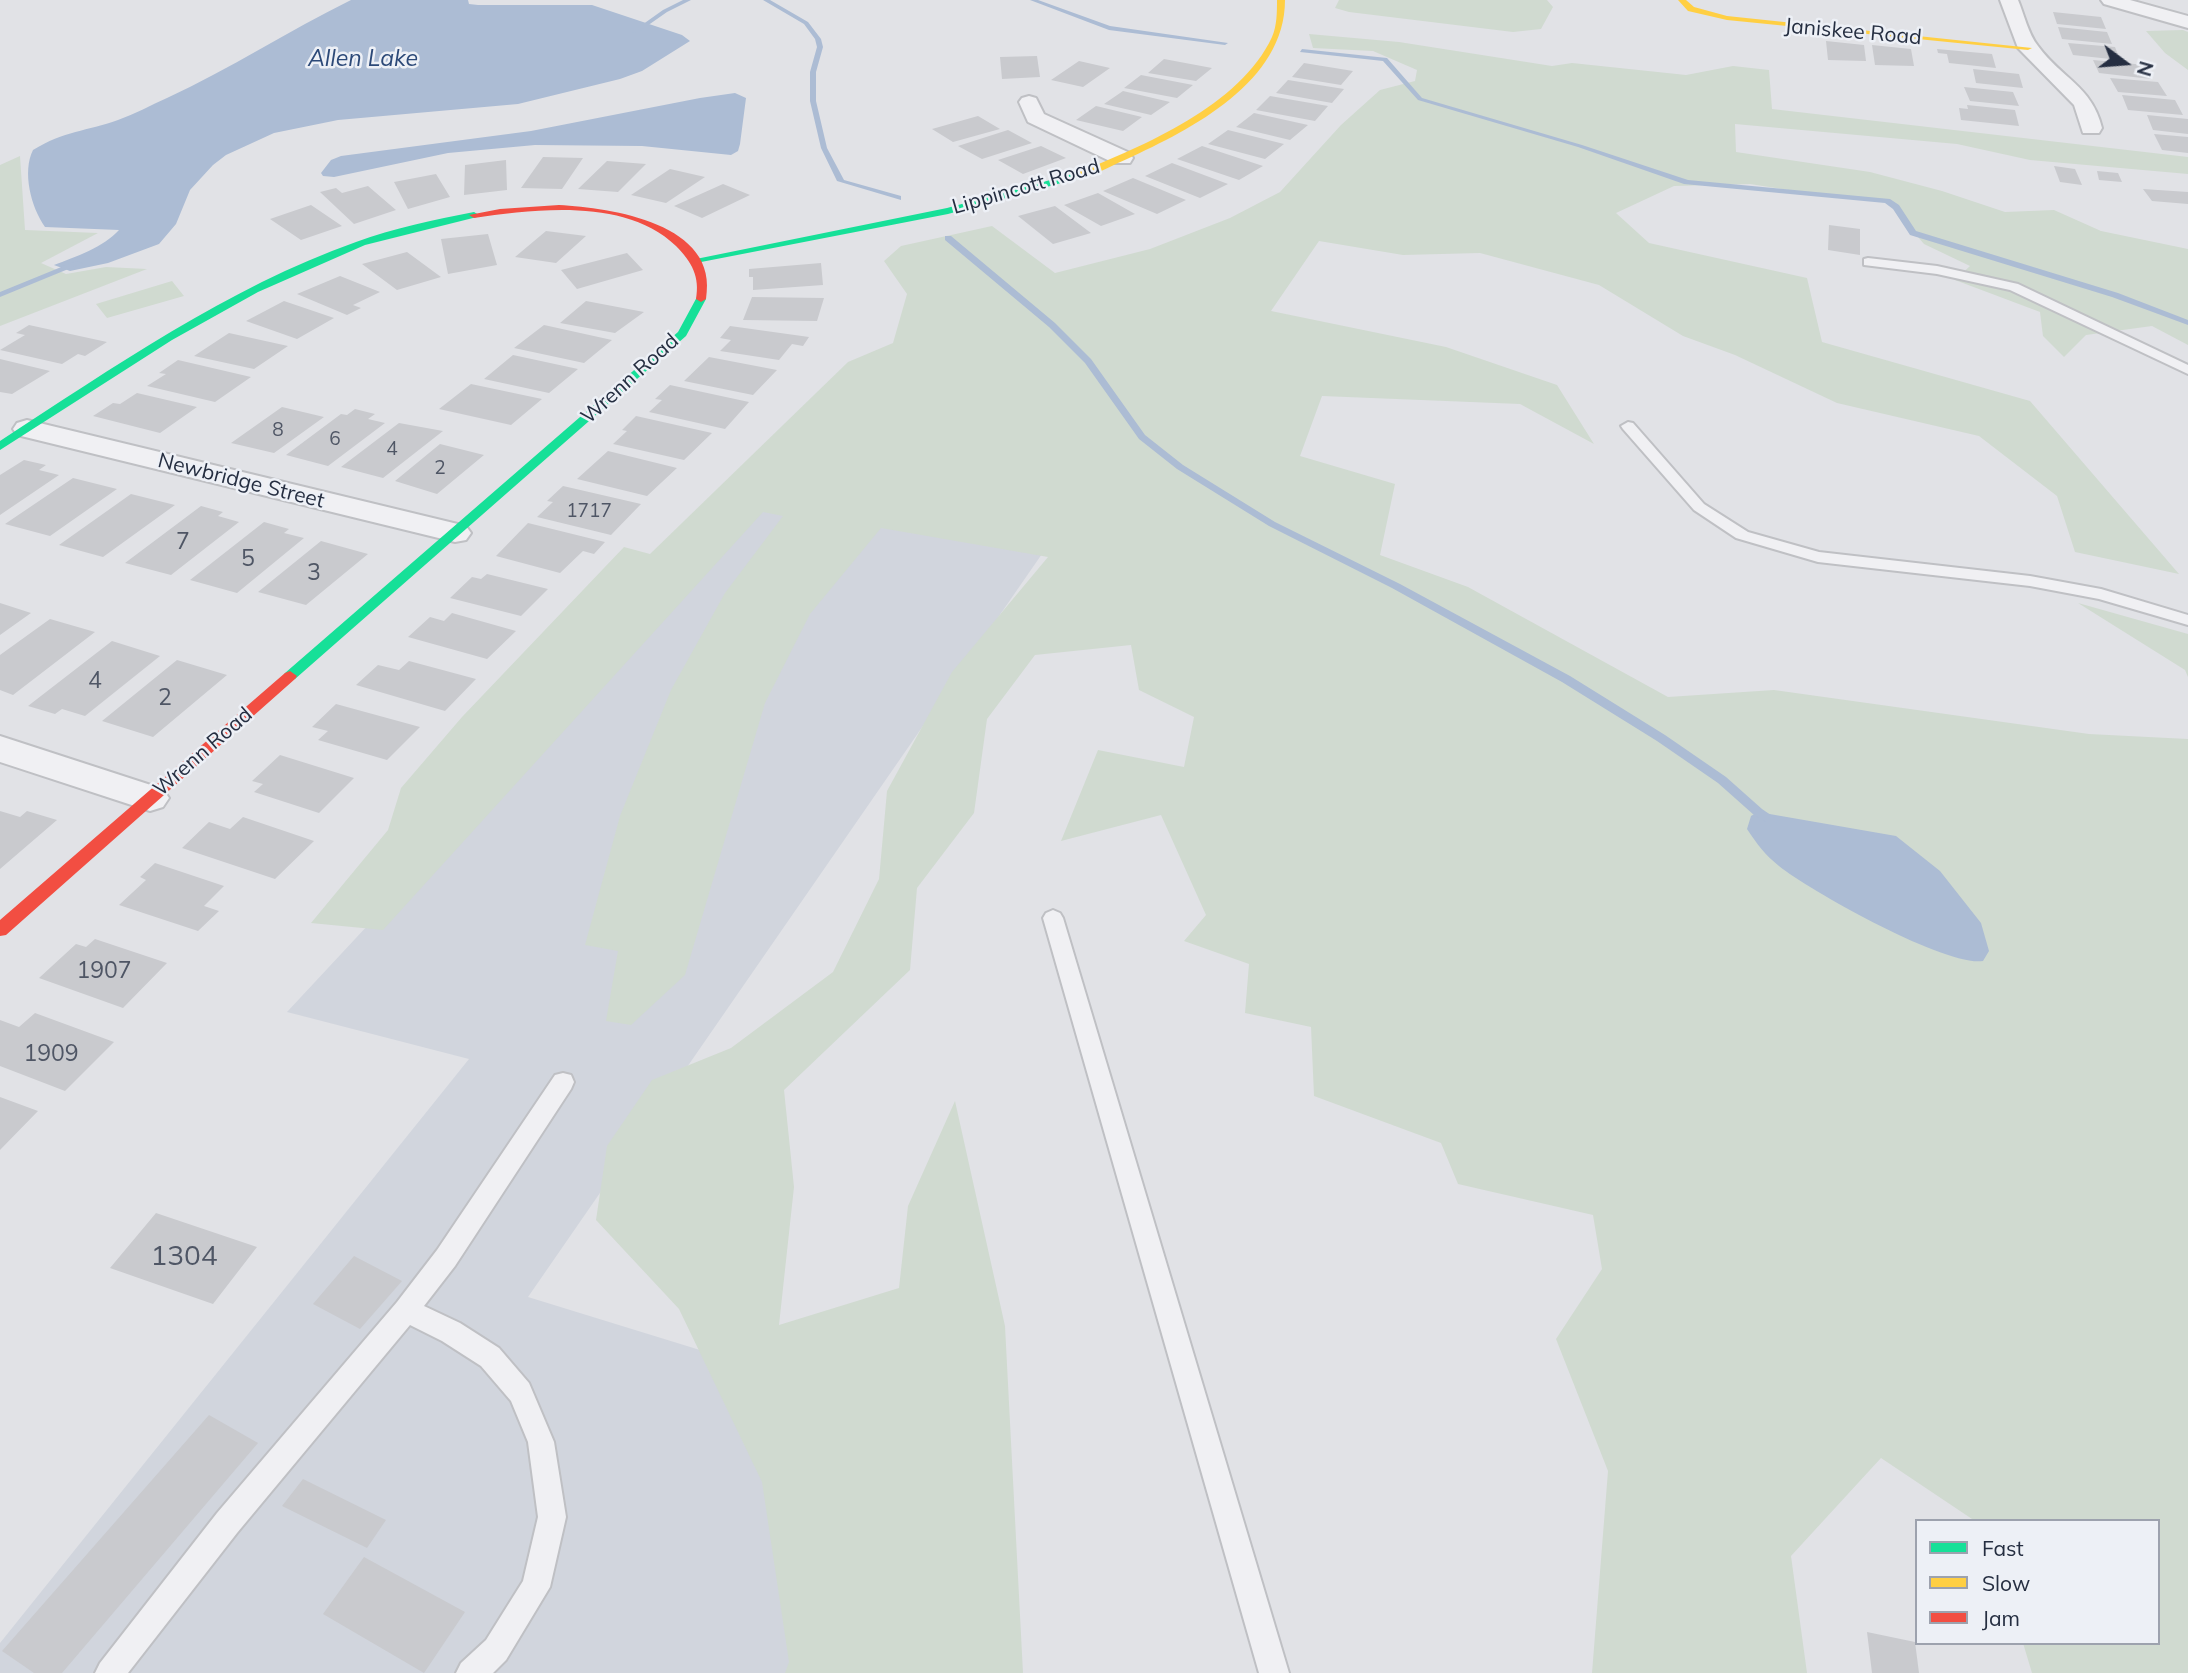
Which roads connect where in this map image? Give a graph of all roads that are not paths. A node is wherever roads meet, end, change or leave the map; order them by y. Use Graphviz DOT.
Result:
graph roads {
  1 [pos="1281,0"];
  2 [pos="1682,0"];
  3 [pos="2010,0"];
  4 [pos="2110,0"];
  5 [pos="2188,22"];
  6 [pos="2028,48"];
  7 [pos="1029,102"];
  8 [pos="2091,128"];
  9 [pos="1122,159"];
  10 [pos="696,260"];
  11 [pos="1868,262"];
  12 [pos="2188,370"];
  13 [pos="1628,426"];
  14 [pos="27,429"];
  15 [pos="0,446"];
  16 [pos="455,533"];
  17 [pos="2188,620"];
  18 [pos="0,749"];
  19 [pos="150,798"];
  20 [pos="1053,918"];
  21 [pos="0,930"];
  22 [pos="563,1082"];
  23 [pos="406,1310"];
  24 [pos="110,1673"];
  25 [pos="471,1673"];
  26 [pos="1274,1673"];
  1 -- 9 [label="street, Lippincott Road"];
  2 -- 6 [label="street, Janiskee Road"];
  3 -- 6 [label="street"];
  4 -- 5 [label="street"];
  6 -- 8 [label="street"];
  7 -- 9 [label="street"];
  9 -- 10 [label="street, Lippincott Road"];
  10 -- 14 [label="street"];
  10 -- 16 [label="street, Wrenn Road"];
  11 -- 12 [label="lane"];
  13 -- 17 [label="lane"];
  14 -- 15 [label="street"];
  14 -- 16 [label="street, Newbridge Street"];
  16 -- 19 [label="street, Wrenn Road"];
  18 -- 19 [label="street"];
  19 -- 21 [label="street, Wrenn Road"];
  20 -- 26 [label="lane"];
  22 -- 23 [label="lane"];
  23 -- 24 [label="lane"];
  23 -- 25 [label="lane"];
}
